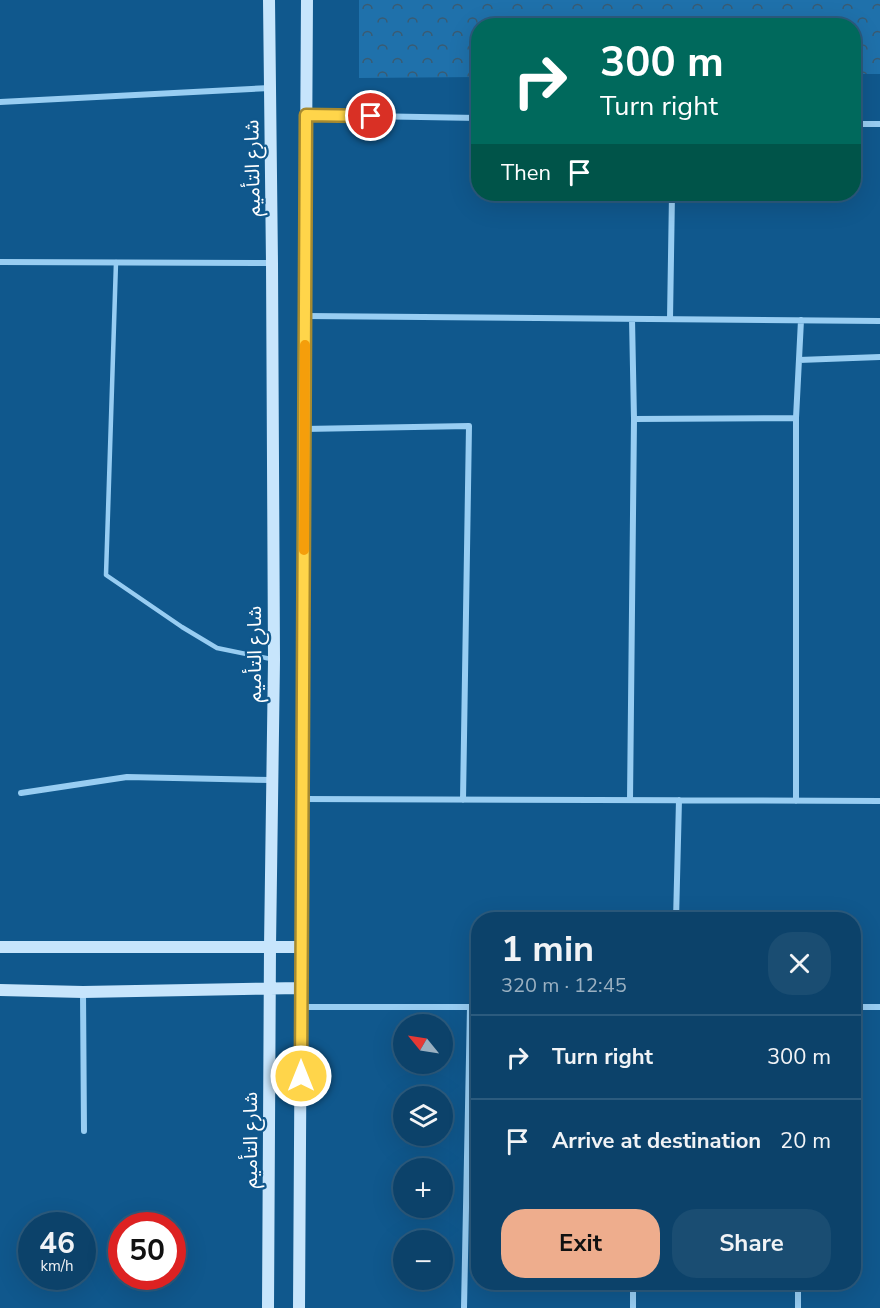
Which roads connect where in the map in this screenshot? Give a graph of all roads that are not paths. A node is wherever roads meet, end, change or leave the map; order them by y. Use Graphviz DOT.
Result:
graph roads {
  1 [pos="268,0"];
  2 [pos="307,0"];
  3 [pos="270,88"];
  4 [pos="0,102"];
  5 [pos="306,115"];
  6 [pos="471,118"];
  7 [pos="861,124"];
  8 [pos="880,124"];
  9 [pos="672,201"];
  10 [pos="0,262"];
  11 [pos="116,262"];
  12 [pos="272,263"];
  13 [pos="305,316"];
  14 [pos="632,319"];
  15 [pos="670,319"];
  16 [pos="801,320"];
  17 [pos="880,321"];
  18 [pos="880,357"];
  19 [pos="799,360"];
  20 [pos="795,418"];
  21 [pos="634,419"];
  22 [pos="304,429"];
  23 [pos="274,660"];
  24 [pos="272,780"];
  25 [pos="21,793"];
  26 [pos="302,799"];
  27 [pos="463,800"];
  28 [pos="630,800"];
  29 [pos="679,800"];
  30 [pos="796,801"];
  31 [pos="880,801"];
  32 [pos="676,912"];
  33 [pos="0,947"];
  34 [pos="270,947"];
  35 [pos="302,947"];
  36 [pos="270,988"];
  37 [pos="301,988"];
  38 [pos="0,990"];
  39 [pos="83,992"];
  40 [pos="302,1007"];
  41 [pos="470,1007"];
  42 [pos="861,1007"];
  43 [pos="880,1007"];
  44 [pos="84,1131"];
  45 [pos="633,1290"];
  46 [pos="798,1290"];
  47 [pos="268,1308"];
  48 [pos="299,1308"];
  49 [pos="464,1308"];
  50 [pos="633,1308"];
  51 [pos="798,1308"];
  1 -- 3 [label="main road, شارع التأميم"];
  2 -- 5 [label="main road"];
  3 -- 4 [label="street"];
  3 -- 12 [label="main road, شارع التأميم"];
  5 -- 6 [label="street"];
  5 -- 13 [label="main road"];
  7 -- 8 [label="street"];
  9 -- 15 [label="street"];
  10 -- 11 [label="street"];
  11 -- 12 [label="street"];
  11 -- 23 [label="lane"];
  12 -- 23 [label="main road, شارع التأميم"];
  13 -- 14 [label="street"];
  13 -- 22 [label="main road"];
  14 -- 15 [label="street"];
  14 -- 21 [label="street"];
  15 -- 16 [label="street"];
  16 -- 17 [label="street"];
  16 -- 19 [label="street"];
  18 -- 19 [label="street"];
  19 -- 20 [label="street"];
  20 -- 21 [label="street"];
  20 -- 30 [label="street"];
  21 -- 28 [label="street"];
  22 -- 26 [label="main road"];
  22 -- 27 [label="street"];
  23 -- 24 [label="main road, شارع التأميم"];
  24 -- 25 [label="street"];
  24 -- 34 [label="main road, شارع التأميم"];
  26 -- 27 [label="street"];
  26 -- 35 [label="main road"];
  27 -- 28 [label="street"];
  28 -- 29 [label="street"];
  29 -- 30 [label="street"];
  29 -- 32 [label="street"];
  30 -- 31 [label="street"];
  33 -- 34 [label="main road"];
  34 -- 35 [label="main road"];
  34 -- 36 [label="main road, شارع التأميم"];
  35 -- 37 [label="main road"];
  36 -- 37 [label="main road"];
  36 -- 39 [label="main road"];
  36 -- 47 [label="main road, شارع التأميم"];
  37 -- 40 [label="main road"];
  38 -- 39 [label="main road"];
  39 -- 44 [label="street"];
  40 -- 41 [label="street"];
  40 -- 48 [label="main road"];
  41 -- 49 [label="street"];
  42 -- 43 [label="street"];
  45 -- 50 [label="street"];
  46 -- 51 [label="street"];
}
